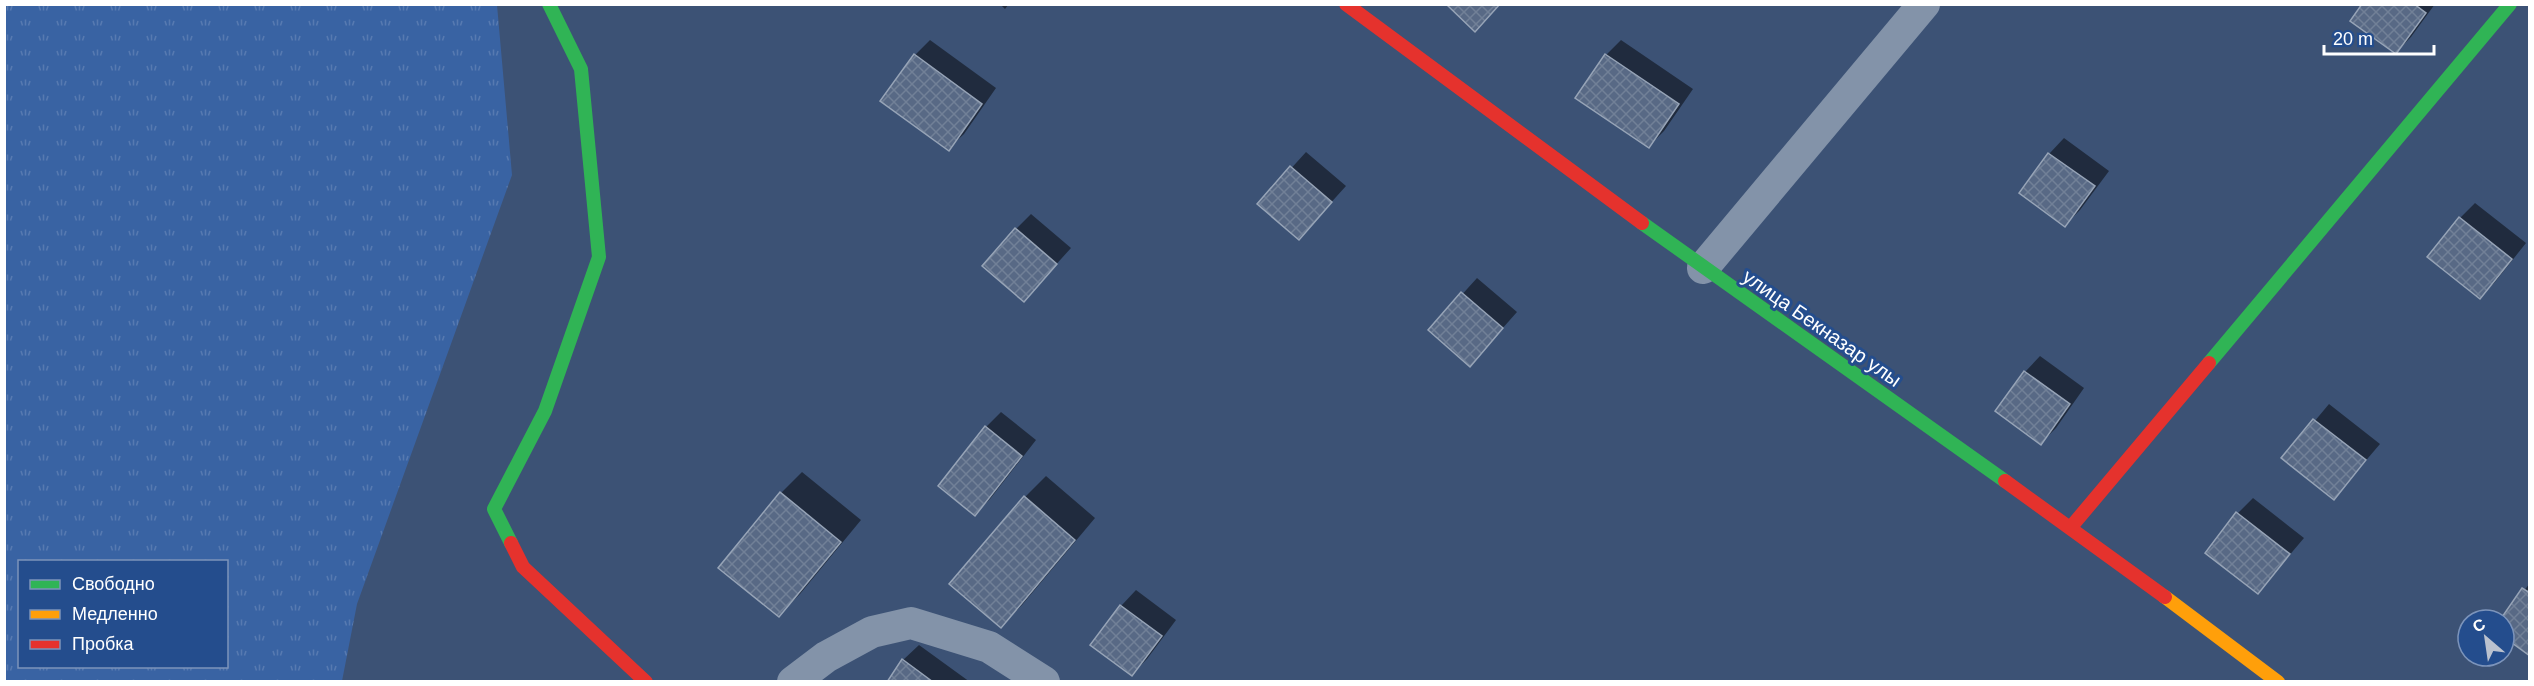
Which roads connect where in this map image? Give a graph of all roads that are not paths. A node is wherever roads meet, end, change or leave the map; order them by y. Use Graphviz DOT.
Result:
graph roads {
  1 [pos="549,4"];
  2 [pos="1346,4"];
  3 [pos="1924,4"];
  4 [pos="2510,4"];
  5 [pos="1703,268"];
  6 [pos="2071,527"];
  7 [pos="646,681"];
  8 [pos="793,681"];
  9 [pos="1044,681"];
  10 [pos="2278,681"];
  1 -- 7 [label="street"];
  2 -- 5 [label="street, улица Бекназар улы"];
  3 -- 5 [label="street"];
  4 -- 6 [label="street"];
  5 -- 6 [label="street, улица Бекназар улы"];
  6 -- 10 [label="street, улица Бекназар улы"];
  8 -- 9 [label="street"];
}
